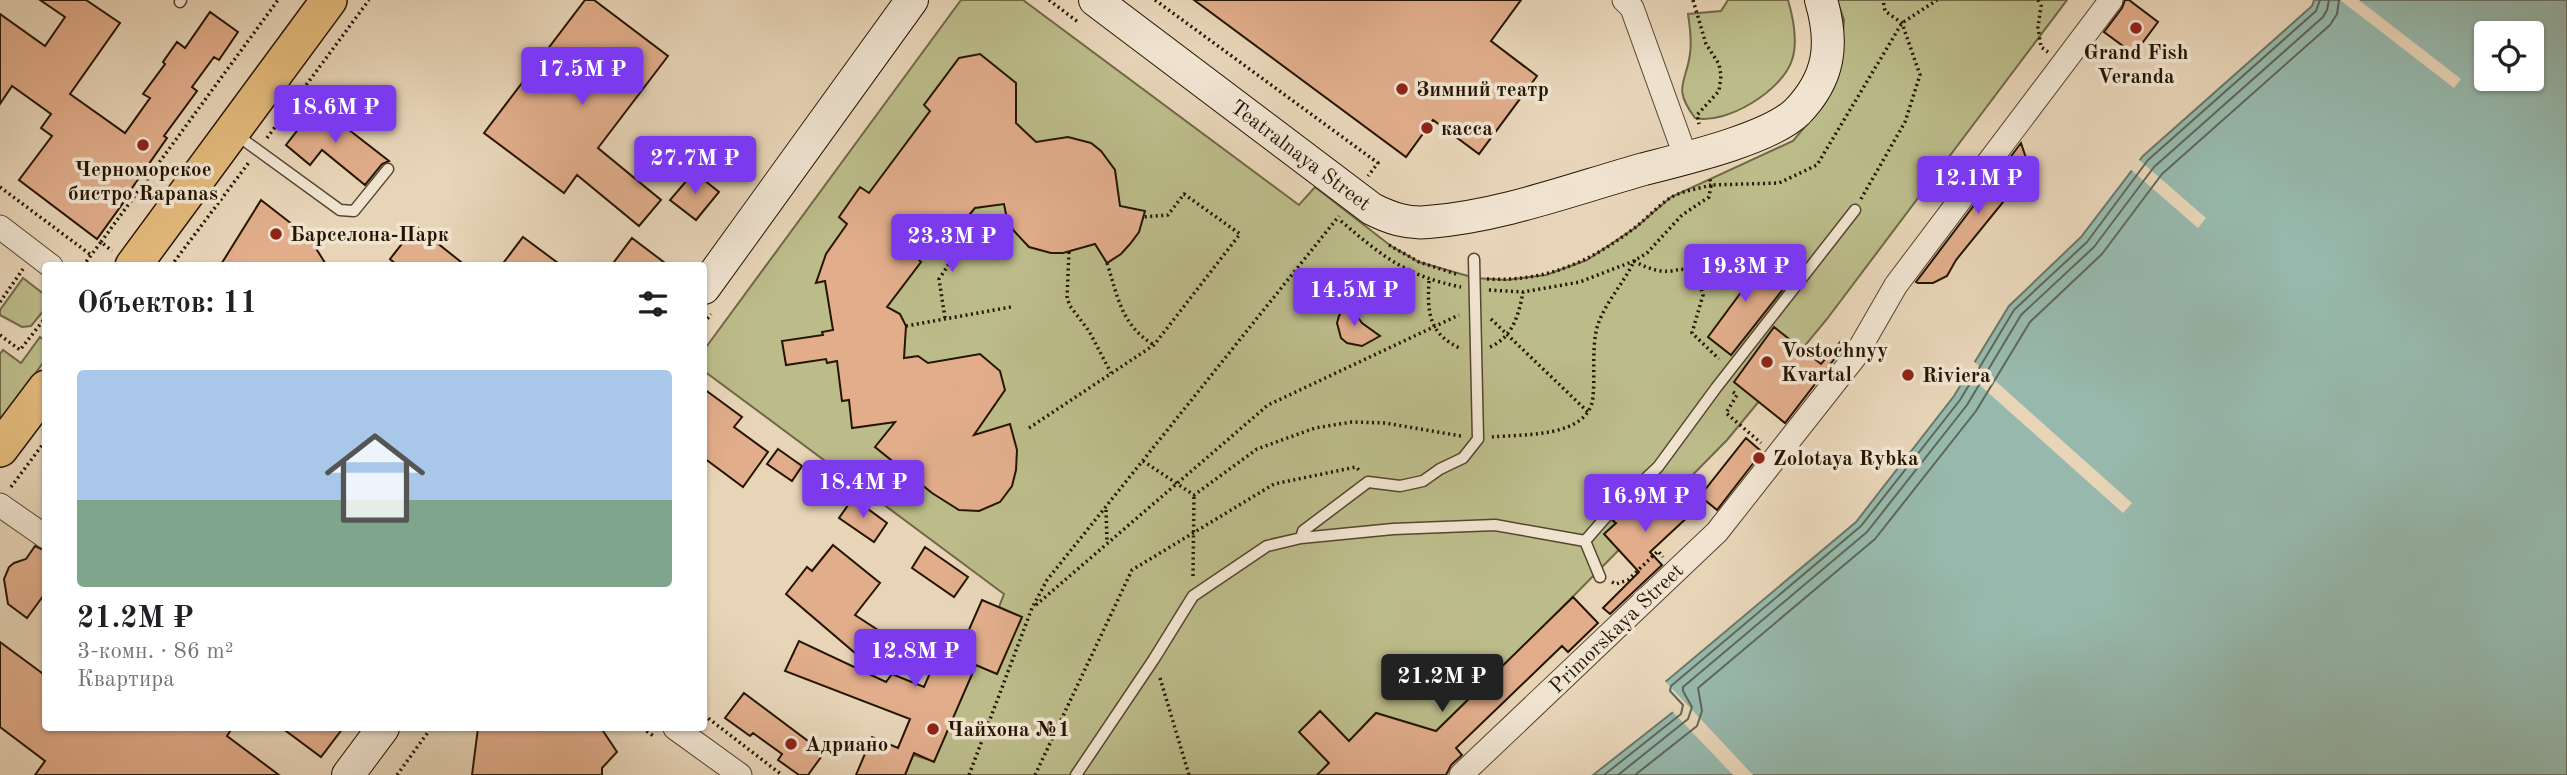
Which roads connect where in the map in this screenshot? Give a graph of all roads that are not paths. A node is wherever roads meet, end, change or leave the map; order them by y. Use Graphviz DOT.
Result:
graph roads {
  1 [pos="329,0"];
  2 [pos="912,0"];
  3 [pos="1624,0"];
  4 [pos="1821,0"];
  5 [pos="2111,0"];
  6 [pos="1103,2"];
  7 [pos="245,141"];
  8 [pos="1695,156"];
  9 [pos="388,169"];
  10 [pos="1856,210"];
  11 [pos="0,227"];
  12 [pos="1474,260"];
  13 [pos="46,262"];
  14 [pos="137,262"];
  15 [pos="707,284"];
  16 [pos="42,393"];
  17 [pos="0,449"];
  18 [pos="4,499"];
  19 [pos="42,528"];
  20 [pos="1301,538"];
  21 [pos="1585,541"];
  22 [pos="1600,578"];
  23 [pos="381,731"];
  24 [pos="679,731"];
  25 [pos="348,775"];
  26 [pos="740,775"];
  27 [pos="1076,775"];
  28 [pos="1461,775"];
  1 -- 7 [label="main road"];
  2 -- 15 [label="main road"];
  3 -- 8 [label="street"];
  4 -- 8 [label="main road, Teatralnaya Street"];
  5 -- 28 [label="street, Primorskaya Street"];
  6 -- 8 [label="main road, Teatralnaya Street"];
  7 -- 9 [label="lane"];
  7 -- 14 [label="main road"];
  10 -- 21 [label="lane"];
  11 -- 13 [label="street"];
  12 -- 20 [label="lane"];
  16 -- 17 [label="main road"];
  18 -- 19 [label="street"];
  20 -- 21 [label="lane"];
  20 -- 27 [label="lane"];
  21 -- 22 [label="lane"];
  23 -- 25 [label="main road"];
  24 -- 26 [label="street"];
}
